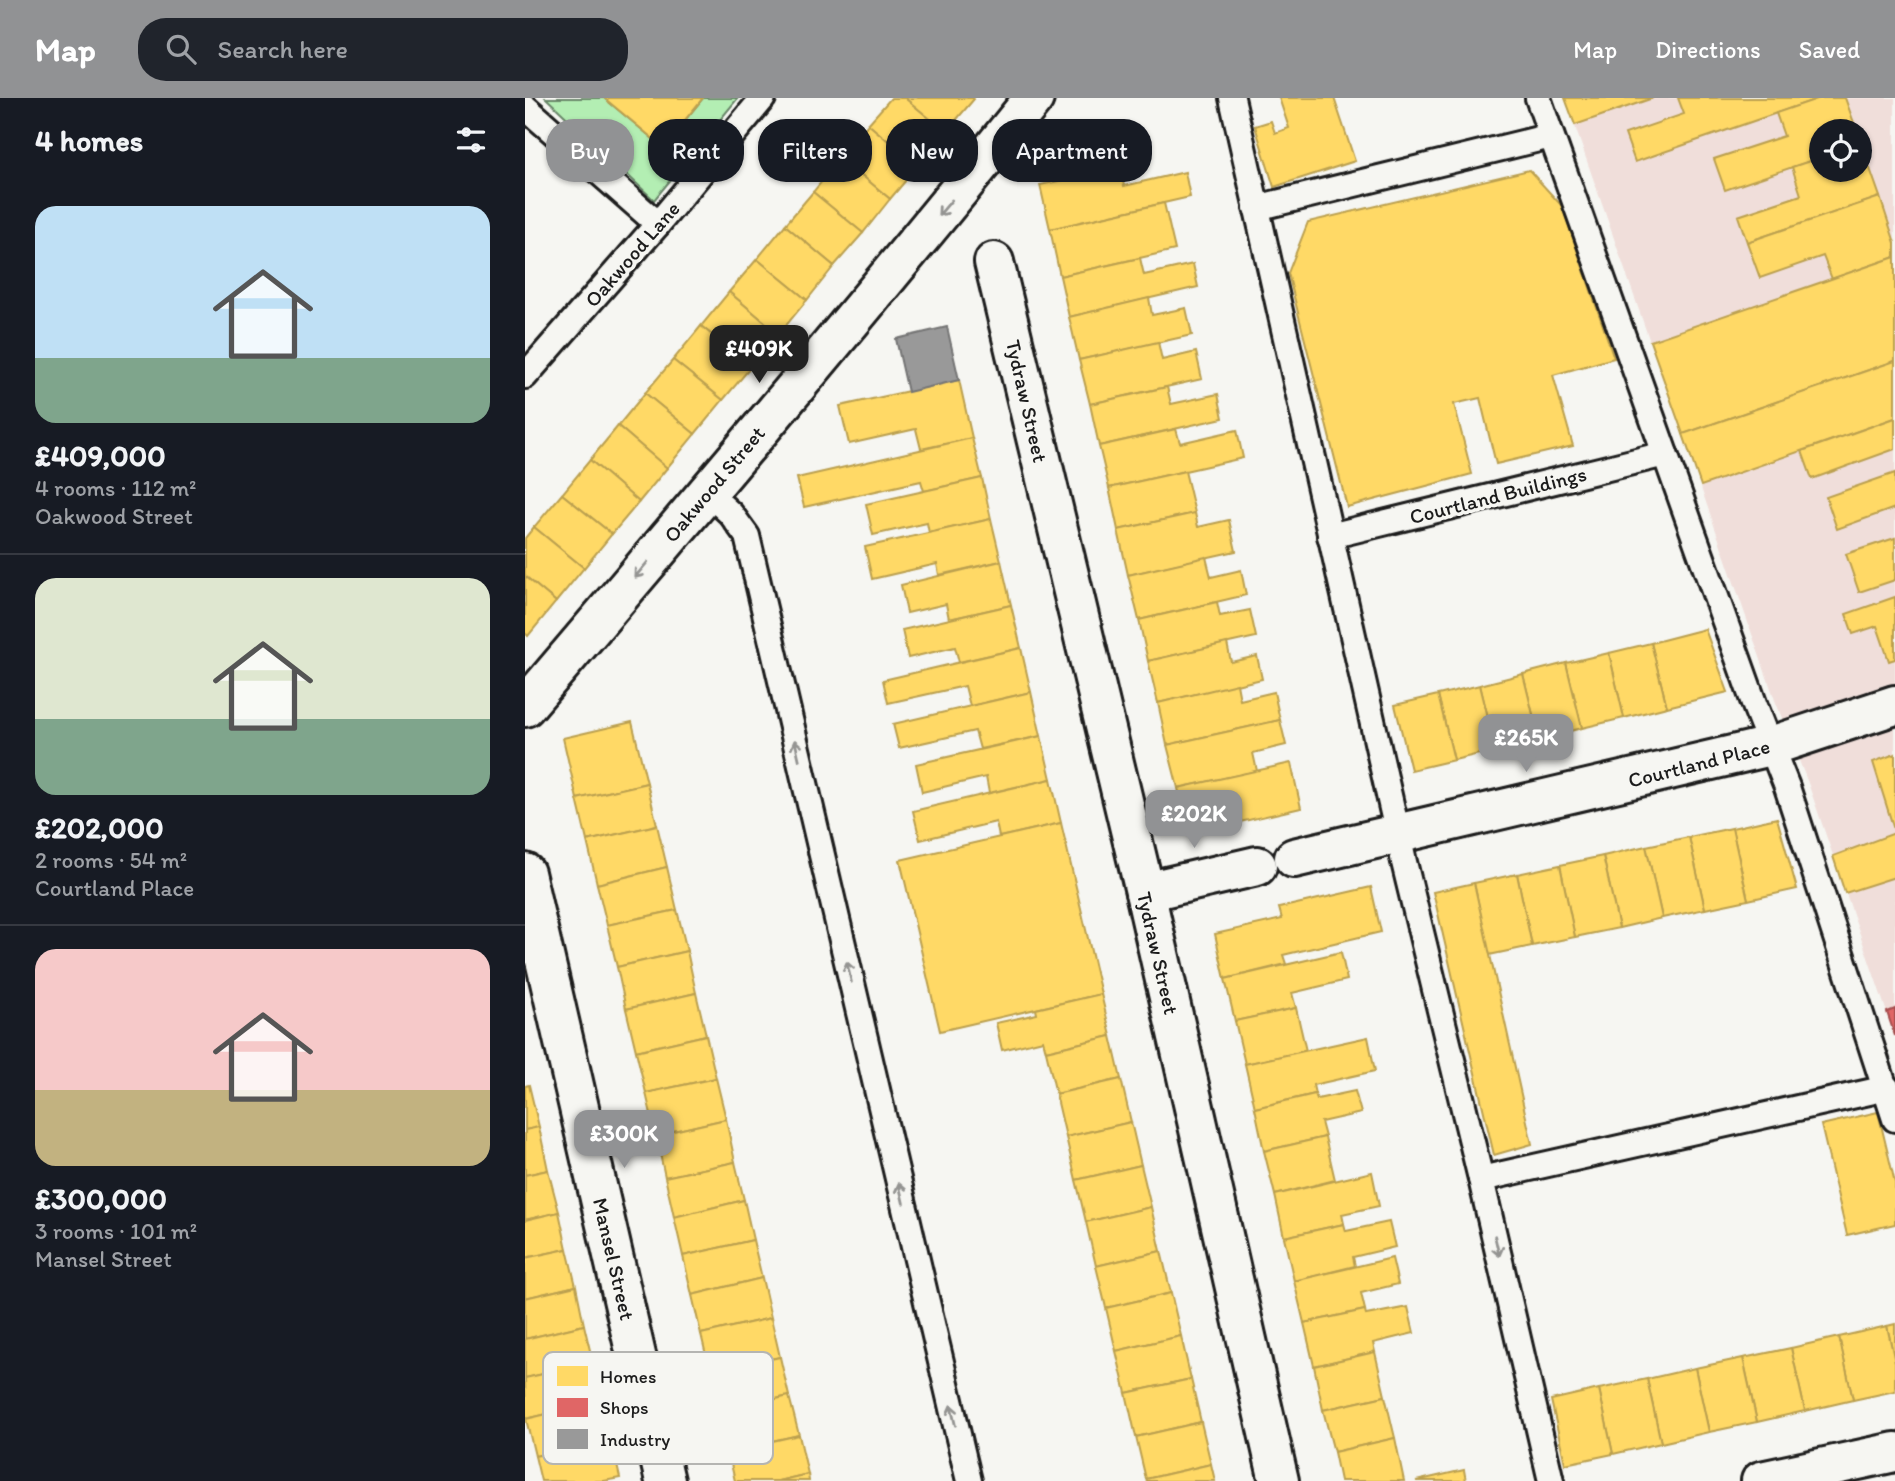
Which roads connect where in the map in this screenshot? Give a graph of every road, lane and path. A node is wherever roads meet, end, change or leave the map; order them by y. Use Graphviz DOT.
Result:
graph roads {
  1 [pos="763,98"];
  2 [pos="1034,98"];
  3 [pos="1232,98"];
  4 [pos="1538,98"];
  5 [pos="525,107"];
  6 [pos="1551,136"];
  7 [pos="1256,208"];
  8 [pos="659,225"];
  9 [pos="994,262"];
  10 [pos="525,376"];
  11 [pos="1665,454"];
  12 [pos="708,493"];
  13 [pos="1330,536"];
  14 [pos="1895,705"];
  15 [pos="525,707"];
  16 [pos="1771,746"];
  17 [pos="1398,836"];
  18 [pos="1294,858"];
  19 [pos="1257,866"];
  20 [pos="525,873"];
  21 [pos="1145,892"];
  22 [pos="1887,1088"];
  23 [pos="1895,1119"];
  24 [pos="1481,1179"];
  25 [pos="635,1352"];
  26 [pos="1895,1452"];
  27 [pos="1770,1480"];
  28 [pos="969,1481"];
  29 [pos="1279,1481"];
  30 [pos="1551,1481"];
  1 -- 8 [label="lane, Oakwood Lane"];
  2 -- 12 [label="street, Oakwood Street, one-way"];
  3 -- 7 [label="lane"];
  4 -- 6 [label="lane"];
  5 -- 8 [label="lane"];
  6 -- 7 [label="lane"];
  6 -- 11 [label="lane"];
  7 -- 13 [label="lane"];
  8 -- 10 [label="lane, Oakwood Lane"];
  9 -- 21 [label="street, Tydraw Street"];
  11 -- 13 [label="lane, Courtland Buildings"];
  11 -- 16 [label="lane"];
  12 -- 15 [label="street, Oakwood Street, one-way"];
  28 -- 12 [label="lane, one-way"];
  13 -- 17 [label="lane"];
  14 -- 16 [label="street, Courtland Place"];
  16 -- 17 [label="street, Courtland Place"];
  16 -- 22 [label="lane"];
  17 -- 18 [label="street, Courtland Place"];
  17 -- 24 [label="lane"];
  19 -- 21 [label="street"];
  20 -- 25 [label="street, Mansel Street"];
  21 -- 29 [label="street, Tydraw Street"];
  22 -- 23 [label="lane"];
  22 -- 24 [label="lane"];
  24 -- 30 [label="lane, one-way"];
  26 -- 27 [label="street"];
}
